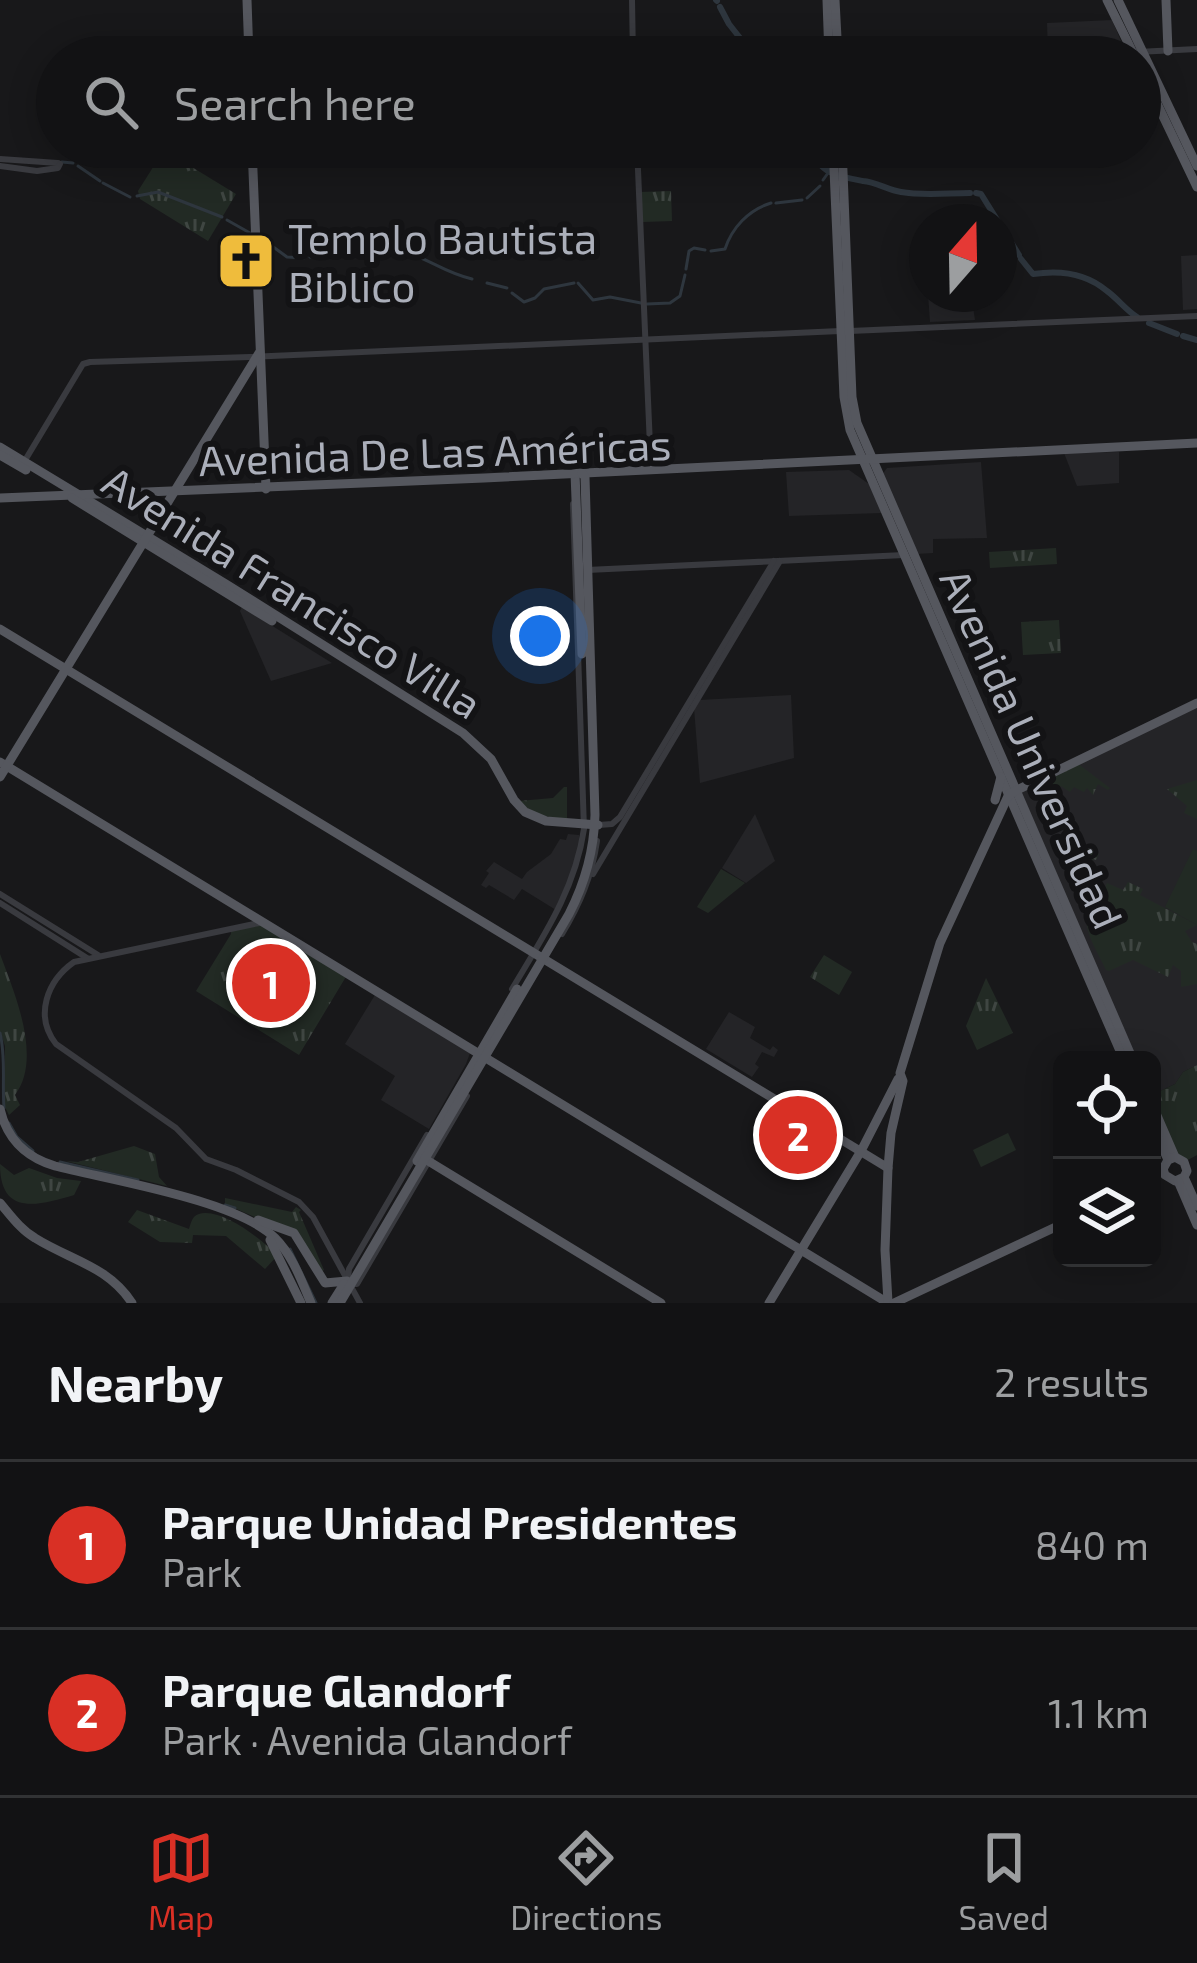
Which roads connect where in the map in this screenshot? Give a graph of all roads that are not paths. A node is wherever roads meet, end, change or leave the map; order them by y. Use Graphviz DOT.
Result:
graph roads {
  1 [pos="247,0"];
  2 [pos="631,0"];
  3 [pos="831,0"];
  4 [pos="1108,0"];
  5 [pos="1118,0"];
  6 [pos="1166,0"];
  7 [pos="248,36"];
  8 [pos="632,36"];
  9 [pos="830,36"];
  10 [pos="835,36"];
  11 [pos="1127,36"];
  12 [pos="1131,36"];
  13 [pos="1168,50"];
  14 [pos="1197,50"];
  15 [pos="1161,51"];
  16 [pos="1161,99"];
  17 [pos="1161,111"];
  18 [pos="0,163"];
  19 [pos="36,164"];
  20 [pos="1197,166"];
  21 [pos="252,168"];
  22 [pos="638,168"];
  23 [pos="839,168"];
  24 [pos="1197,187"];
  25 [pos="1197,316"];
  26 [pos="845,331"];
  27 [pos="645,339"];
  28 [pos="256,354"];
  29 [pos="860,445"];
  30 [pos="1197,445"];
  31 [pos="0,451"];
  32 [pos="24,461"];
  33 [pos="875,461"];
  34 [pos="847,463"];
  35 [pos="651,470"];
  36 [pos="876,480"];
  37 [pos="579,483"];
  38 [pos="266,489"];
  39 [pos="47,490"];
  40 [pos="170,493"];
  41 [pos="75,497"];
  42 [pos="0,500"];
  43 [pos="142,538"];
  44 [pos="904,555"];
  45 [pos="777,561"];
  46 [pos="586,570"];
  47 [pos="587,608"];
  48 [pos="0,629"];
  49 [pos="63,667"];
  50 [pos="1197,706"];
  51 [pos="2,764"];
  52 [pos="1005,776"];
  53 [pos="0,777"];
  54 [pos="1032,783"];
  55 [pos="1012,792"];
  56 [pos="995,800"];
  57 [pos="1021,813"];
  58 [pos="1000,817"];
  59 [pos="589,829"];
  60 [pos="588,882"];
  61 [pos="0,899"];
  62 [pos="263,922"];
  63 [pos="98,956"];
  64 [pos="541,956"];
  65 [pos="87,958"];
  66 [pos="1125,1051"];
  67 [pos="482,1056"];
  68 [pos="900,1073"];
  69 [pos="1,1118"];
  70 [pos="1161,1124"];
  71 [pos="1161,1138"];
  72 [pos="861,1151"];
  73 [pos="427,1160"];
  74 [pos="1180,1167"];
  75 [pos="888,1168"];
  76 [pos="1197,1206"];
  77 [pos="0,1207"];
  78 [pos="238,1215"];
  79 [pos="1197,1225"];
  80 [pos="1053,1228"];
  81 [pos="801,1251"];
  82 [pos="349,1282"];
  83 [pos="770,1300"];
  84 [pos="129,1303"];
  85 [pos="306,1303"];
  86 [pos="336,1303"];
  87 [pos="360,1303"];
  88 [pos="662,1303"];
  89 [pos="890,1303"];
  1 -- 7 [label="main road"];
  2 -- 8 [label="street"];
  3 -- 9 [label="main road"];
  3 -- 10 [label="main road"];
  4 -- 11 [label="main road"];
  5 -- 12 [label="main road"];
  6 -- 13 [label="main road"];
  13 -- 14 [label="street"];
  13 -- 15 [label="street"];
  16 -- 20 [label="main road"];
  17 -- 24 [label="main road"];
  18 -- 19 [label="street"];
  21 -- 28 [label="main road"];
  22 -- 27 [label="street"];
  23 -- 26 [label="main road, Avenida Universidad"];
  25 -- 26 [label="street"];
  26 -- 27 [label="street"];
  26 -- 29 [label="main road, Avenida Universidad"];
  27 -- 28 [label="street"];
  27 -- 35 [label="street"];
  28 -- 32 [label="street"];
  28 -- 38 [label="main road"];
  28 -- 40 [label="main road"];
  29 -- 33 [label="main road, Avenida Universidad"];
  29 -- 34 [label="main road"];
  30 -- 33 [label="main road, Avenida De Las Américas"];
  31 -- 32 [label="main road, Avenida Francisco Villa"];
  31 -- 39 [label="main road, Avenida Francisco Villa"];
  32 -- 41 [label="main road, Avenida Francisco Villa"];
  33 -- 34 [label="main road, Avenida De Las Américas"];
  33 -- 36 [label="main road, Avenida Universidad"];
  33 -- 36 [label="main road"];
  34 -- 35 [label="main road, Avenida De Las Américas"];
  34 -- 36 [label="main road"];
  34 -- 37 [label="main road, Avenida De Las Américas"];
  35 -- 37 [label="main road, Avenida De Las Américas"];
  36 -- 44 [label="main road, Avenida Universidad"];
  36 -- 52 [label="main road, Avenida Universidad"];
  37 -- 38 [label="main road, Avenida De Las Américas"];
  37 -- 46 [label="main road"];
  37 -- 59 [label="main road"];
  37 -- 59 [label="street"];
  38 -- 40 [label="main road, Avenida De Las Américas"];
  39 -- 41 [label="main road, Avenida Francisco Villa"];
  39 -- 42 [label="main road, Avenida De Las Américas"];
  40 -- 41 [label="main road, Avenida De Las Américas"];
  40 -- 43 [label="main road"];
  41 -- 42 [label="main road, Avenida De Las Américas"];
  41 -- 43 [label="main road, Avenida Francisco Villa"];
  43 -- 49 [label="main road"];
  43 -- 59 [label="main road, Avenida Francisco Villa"];
  44 -- 45 [label="street"];
  44 -- 52 [label="main road, Avenida Universidad"];
  45 -- 46 [label="street"];
  45 -- 59 [label="street"];
  45 -- 60 [label="street"];
  46 -- 47 [label="main road"];
  47 -- 59 [label="main road"];
  47 -- 59 [label="street"];
  48 -- 49 [label="main road"];
  49 -- 51 [label="main road"];
  49 -- 64 [label="main road"];
  50 -- 54 [label="main road"];
  51 -- 53 [label="main road"];
  51 -- 62 [label="main road"];
  52 -- 54 [label="main road"];
  52 -- 55 [label="main road, Avenida Universidad"];
  52 -- 56 [label="main road"];
  54 -- 55 [label="main road"];
  54 -- 57 [label="main road"];
  55 -- 57 [label="main road, Avenida Universidad"];
  55 -- 58 [label="main road"];
  57 -- 58 [label="main road"];
  57 -- 66 [label="main road, Avenida Universidad"];
  58 -- 68 [label="main road"];
  59 -- 60 [label="street"];
  59 -- 64 [label="main road"];
  60 -- 64 [label="street"];
  61 -- 63 [label="street"];
  61 -- 65 [label="street"];
  62 -- 63 [label="street"];
  62 -- 67 [label="main road"];
  63 -- 65 [label="street"];
  64 -- 67 [label="main road"];
  64 -- 67 [label="main road"];
  64 -- 72 [label="main road"];
  65 -- 82 [label="street"];
  67 -- 73 [label="main road"];
  67 -- 81 [label="main road"];
  67 -- 82 [label="main road"];
  68 -- 72 [label="main road"];
  68 -- 75 [label="main road"];
  69 -- 78 [label="main road"];
  69 -- 85 [label="main road"];
  70 -- 74 [label="main road"];
  71 -- 74 [label="main road"];
  72 -- 75 [label="main road"];
  72 -- 81 [label="main road"];
  73 -- 82 [label="main road"];
  73 -- 88 [label="main road"];
  74 -- 76 [label="main road"];
  74 -- 79 [label="main road"];
  75 -- 89 [label="main road"];
  77 -- 84 [label="main road"];
  78 -- 82 [label="main road"];
  78 -- 85 [label="main road"];
  80 -- 89 [label="main road"];
  81 -- 83 [label="main road"];
  81 -- 89 [label="main road"];
  82 -- 86 [label="main road"];
  82 -- 87 [label="street"];
}
